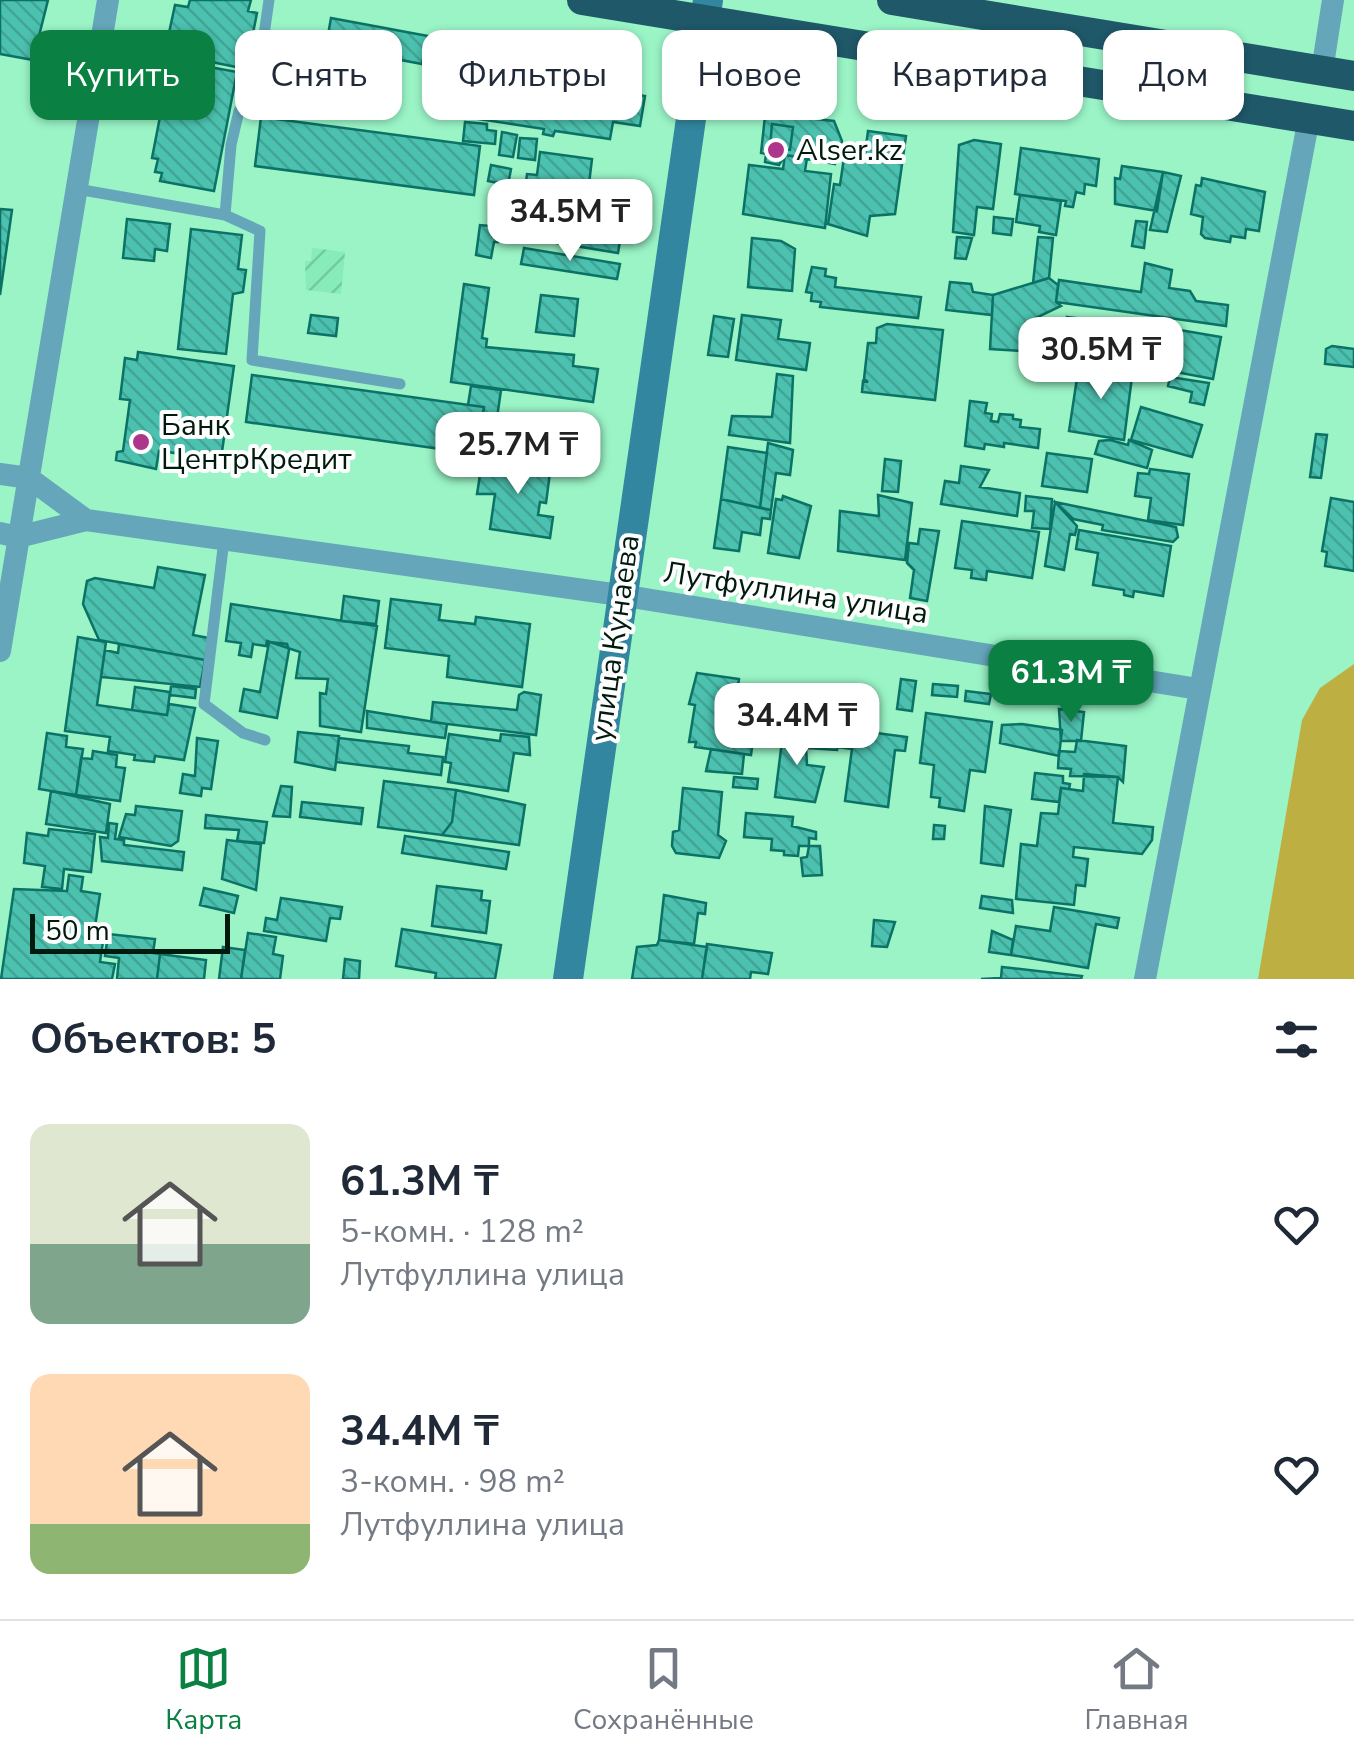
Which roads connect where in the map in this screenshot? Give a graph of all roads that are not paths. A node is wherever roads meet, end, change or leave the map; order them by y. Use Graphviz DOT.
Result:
graph roads {
  1 [pos="108,0"];
  2 [pos="270,0"];
  3 [pos="582,0"];
  4 [pos="892,0"];
  5 [pos="1333,0"];
  6 [pos="707,10"];
  7 [pos="1322,71"];
  8 [pos="1354,76"];
  9 [pos="1308,118"];
  10 [pos="1354,126"];
  11 [pos="76,189"];
  12 [pos="225,215"];
  13 [pos="400,384"];
  14 [pos="0,474"];
  15 [pos="29,478"];
  16 [pos="86,520"];
  17 [pos="9,535"];
  18 [pos="224,540"];
  19 [pos="620,596"];
  20 [pos="0,651"];
  21 [pos="1198,688"];
  22 [pos="265,740"];
  23 [pos="568,979"];
  24 [pos="1145,979"];
  1 -- 11 [label="street"];
  2 -- 12 [label="lane"];
  3 -- 6 [label="highway"];
  4 -- 7 [label="highway"];
  5 -- 7 [label="street"];
  6 -- 9 [label="highway"];
  6 -- 19 [label="main road, улица Кунаева"];
  7 -- 8 [label="highway"];
  9 -- 10 [label="highway"];
  9 -- 21 [label="street"];
  11 -- 12 [label="lane"];
  11 -- 15 [label="street"];
  12 -- 13 [label="lane"];
  14 -- 15 [label="street, Лутфуллина улица"];
  15 -- 16 [label="street, Лутфуллина улица"];
  15 -- 17 [label="street"];
  16 -- 17 [label="street, Лутфуллина улица"];
  16 -- 18 [label="street, Лутфуллина улица"];
  17 -- 20 [label="street"];
  18 -- 19 [label="street, Лутфуллина улица"];
  18 -- 22 [label="lane"];
  19 -- 21 [label="street, Лутфуллина улица"];
  19 -- 23 [label="main road, улица Кунаева"];
  21 -- 24 [label="street"];
}
